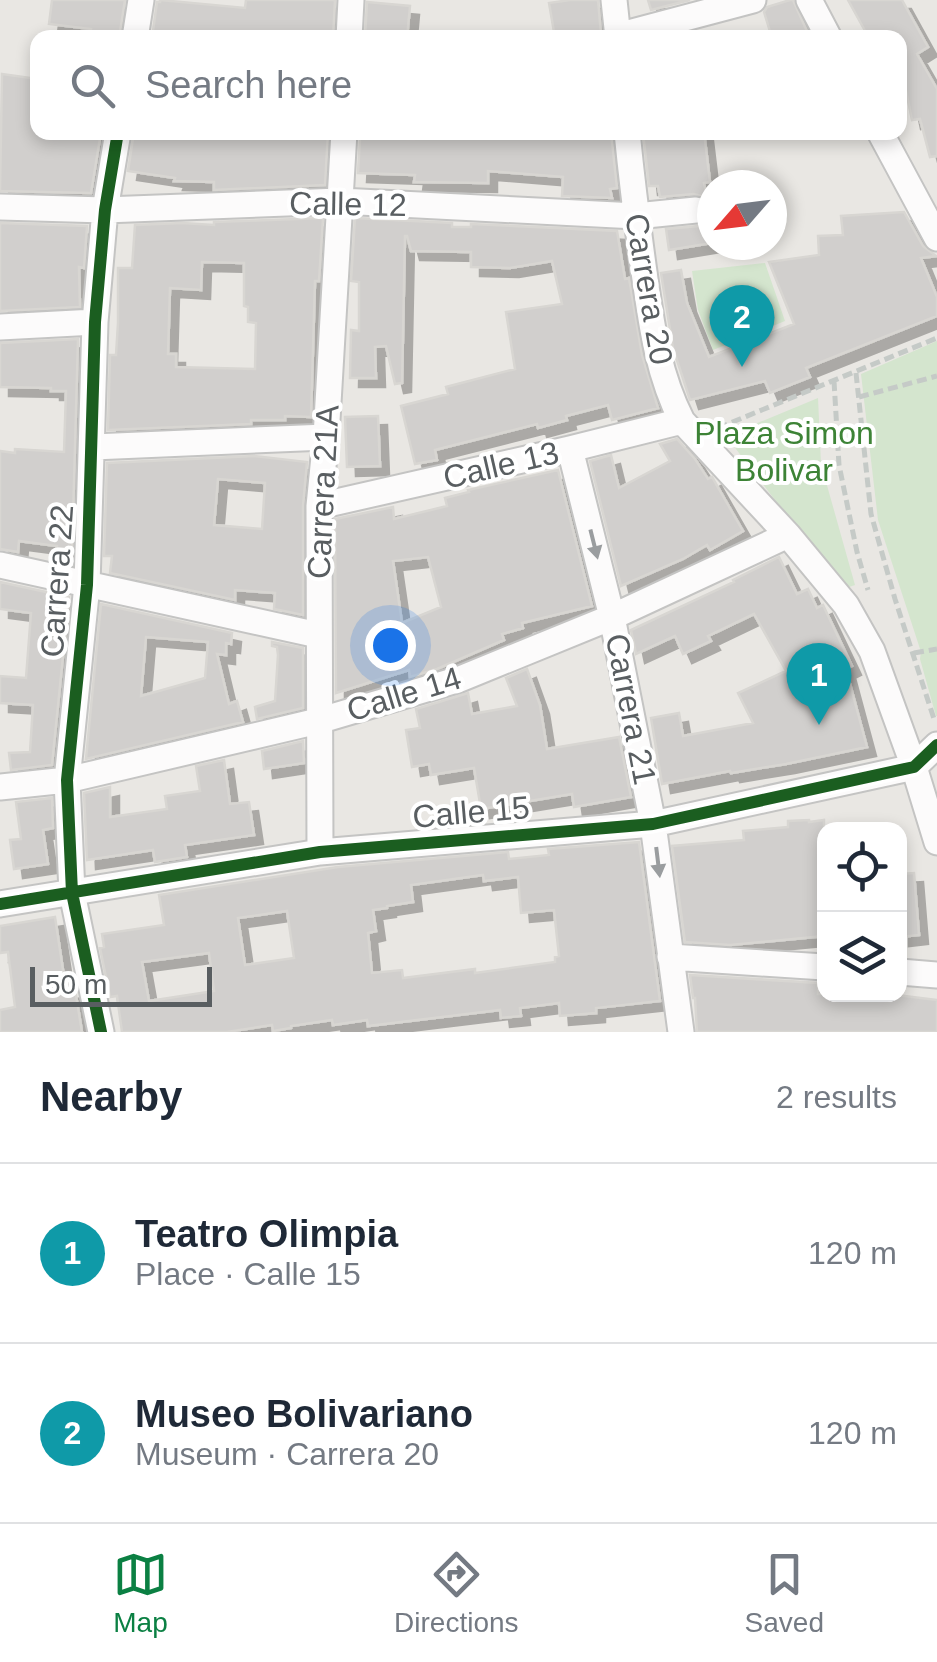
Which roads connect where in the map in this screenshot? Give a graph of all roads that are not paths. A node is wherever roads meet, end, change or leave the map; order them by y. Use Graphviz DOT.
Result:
graph roads {
  1 [pos="142,0"];
  2 [pos="351,0"];
  3 [pos="614,0"];
  4 [pos="752,0"];
  5 [pos="810,0"];
  6 [pos="136,30"];
  7 [pos="349,30"];
  8 [pos="616,30"];
  9 [pos="643,30"];
  10 [pos="826,30"];
  11 [pos="117,140"];
  12 [pos="344,140"];
  13 [pos="628,140"];
  14 [pos="884,140"];
  15 [pos="340,201"];
  16 [pos="0,206"];
  17 [pos="105,210"];
  18 [pos="696,210"];
  19 [pos="636,216"];
  20 [pos="937,238"];
  21 [pos="95,322"];
  22 [pos="0,327"];
  23 [pos="690,429"];
  24 [pos="326,438"];
  25 [pos="93,447"];
  26 [pos="570,450"];
  27 [pos="319,506"];
  28 [pos="788,535"];
  29 [pos="0,565"];
  30 [pos="87,584"];
  31 [pos="612,617"];
  32 [pos="318,634"];
  33 [pos="318,721"];
  34 [pos="937,745"];
  35 [pos="914,767"];
  36 [pos="67,780"];
  37 [pos="0,787"];
  38 [pos="653,824"];
  39 [pos="937,842"];
  40 [pos="320,852"];
  41 [pos="72,893"];
  42 [pos="0,904"];
  43 [pos="670,957"];
  44 [pos="817,967"];
  45 [pos="907,972"];
  46 [pos="937,974"];
  47 [pos="101,1032"];
  48 [pos="681,1032"];
  1 -- 6 [label="street"];
  2 -- 7 [label="street"];
  3 -- 8 [label="street"];
  4 -- 9 [label="street"];
  5 -- 10 [label="street"];
  11 -- 17 [label="street, Carrera 22"];
  12 -- 15 [label="street, Carrera 21A"];
  13 -- 19 [label="street, Carrera 20"];
  14 -- 20 [label="street"];
  15 -- 17 [label="street, Calle 12"];
  15 -- 19 [label="street, Calle 12"];
  15 -- 24 [label="street, Carrera 21A"];
  16 -- 17 [label="street, Calle 12"];
  17 -- 21 [label="street, Carrera 22"];
  18 -- 19 [label="street, Calle 12"];
  19 -- 23 [label="street, Carrera 20"];
  21 -- 22 [label="street"];
  21 -- 25 [label="street, Carrera 22"];
  23 -- 26 [label="street, Calle 13"];
  23 -- 28 [label="street, Carrera 20"];
  24 -- 25 [label="street"];
  24 -- 27 [label="street, Carrera 21A"];
  25 -- 30 [label="street, Carrera 22"];
  26 -- 27 [label="street, Calle 13"];
  26 -- 31 [label="street, Carrera 21, one-way"];
  27 -- 32 [label="street, Carrera 21A"];
  28 -- 31 [label="street, Calle 14"];
  28 -- 35 [label="street, Carrera 20"];
  29 -- 30 [label="street"];
  30 -- 32 [label="street"];
  30 -- 36 [label="street, Carrera 22"];
  31 -- 33 [label="street, Calle 14"];
  31 -- 38 [label="street, Carrera 21"];
  32 -- 33 [label="street, Carrera 21A"];
  33 -- 36 [label="street, Calle 14"];
  33 -- 40 [label="street, Carrera 21A"];
  34 -- 35 [label="street"];
  35 -- 38 [label="street, Calle 15"];
  35 -- 39 [label="street, Carrera 20"];
  36 -- 37 [label="street, Calle 14"];
  36 -- 41 [label="street, Carrera 22"];
  38 -- 40 [label="street, Calle 15"];
  38 -- 43 [label="street, Carrera 21, one-way"];
  40 -- 41 [label="street, Calle 15"];
  41 -- 42 [label="street, Calle 15"];
  41 -- 47 [label="street, Carrera 22"];
  43 -- 44 [label="street"];
  43 -- 48 [label="street, Carrera 21"];
  45 -- 46 [label="street"];
}
